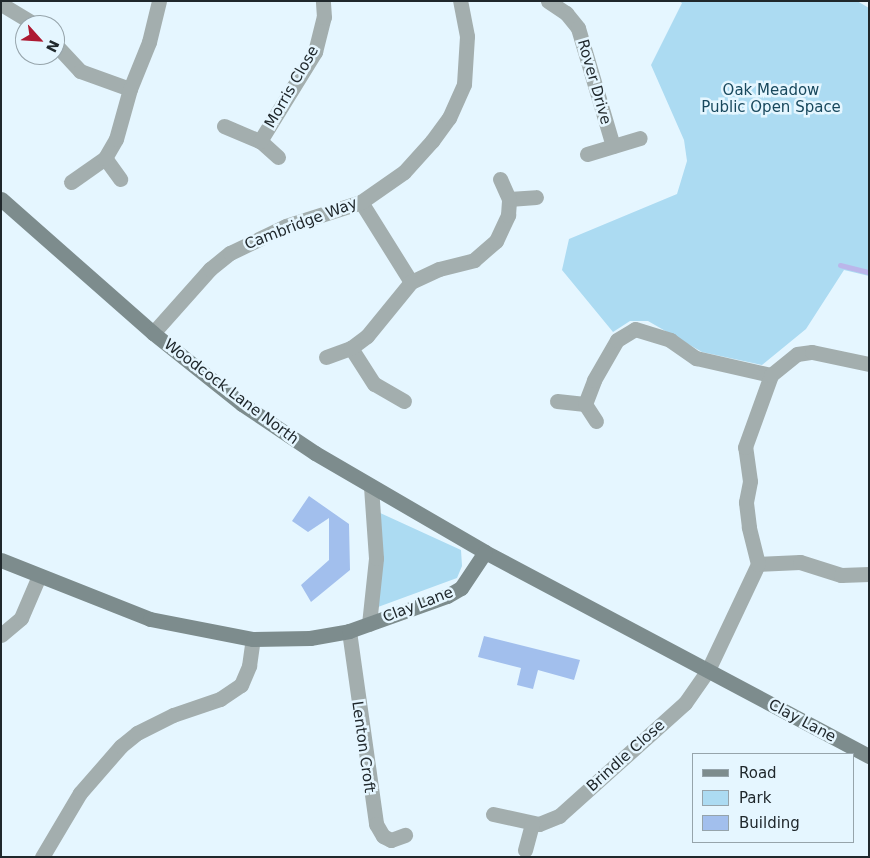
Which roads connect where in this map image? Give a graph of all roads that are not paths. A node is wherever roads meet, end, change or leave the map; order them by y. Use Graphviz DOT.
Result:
graph roads {
  1 [pos="158,1"];
  2 [pos="323,1"];
  3 [pos="460,1"];
  4 [pos="548,1"];
  5 [pos="1,4"];
  6 [pos="19,15"];
  7 [pos="65,55"];
  8 [pos="130,89"];
  9 [pos="224,126"];
  10 [pos="640,138"];
  11 [pos="260,141"];
  12 [pos="613,146"];
  13 [pos="587,154"];
  14 [pos="278,157"];
  15 [pos="105,158"];
  16 [pos="120,179"];
  17 [pos="500,179"];
  18 [pos="71,182"];
  19 [pos="536,197"];
  20 [pos="1,199"];
  21 [pos="509,199"];
  22 [pos="361,202"];
  23 [pos="411,282"];
  24 [pos="153,333"];
  25 [pos="351,348"];
  26 [pos="326,357"];
  27 [pos="869,364"];
  28 [pos="771,375"];
  29 [pos="404,401"];
  30 [pos="557,402"];
  31 [pos="585,404"];
  32 [pos="596,421"];
  33 [pos="371,486"];
  34 [pos="485,552"];
  35 [pos="1,560"];
  36 [pos="758,564"];
  37 [pos="869,574"];
  38 [pos="39,576"];
  39 [pos="369,624"];
  40 [pos="349,631"];
  41 [pos="1,635"];
  42 [pos="253,639"];
  43 [pos="708,670"];
  44 [pos="869,756"];
  45 [pos="493,814"];
  46 [pos="532,823"];
  47 [pos="405,835"];
  48 [pos="526,850"];
  49 [pos="42,857"];
  1 -- 8 [label="street"];
  2 -- 11 [label="street, Morris Close"];
  3 -- 22 [label="street, Cambridge Way"];
  4 -- 12 [label="street, Rover Drive"];
  5 -- 6 [label="street"];
  7 -- 8 [label="street"];
  8 -- 15 [label="street"];
  9 -- 11 [label="street, Morris Close"];
  10 -- 12 [label="street"];
  11 -- 14 [label="street, Morris Close"];
  12 -- 13 [label="street"];
  15 -- 16 [label="street"];
  15 -- 18 [label="street"];
  17 -- 21 [label="street"];
  19 -- 21 [label="street"];
  20 -- 24 [label="street, Woodcock Lane North"];
  21 -- 23 [label="street"];
  22 -- 23 [label="street"];
  22 -- 24 [label="street, Cambridge Way"];
  23 -- 25 [label="street"];
  24 -- 33 [label="street, Woodcock Lane North"];
  25 -- 26 [label="street"];
  25 -- 29 [label="street"];
  27 -- 28 [label="street"];
  28 -- 31 [label="street"];
  28 -- 36 [label="street"];
  30 -- 31 [label="street"];
  31 -- 32 [label="street"];
  33 -- 34 [label="street, Woodcock Lane North"];
  33 -- 39 [label="street"];
  34 -- 39 [label="street, Clay Lane"];
  34 -- 43 [label="street, Clay Lane"];
  35 -- 38 [label="street, Clay Lane"];
  36 -- 37 [label="street"];
  36 -- 43 [label="street, Brindle Close"];
  38 -- 41 [label="street"];
  38 -- 42 [label="street, Clay Lane"];
  39 -- 40 [label="street, Clay Lane"];
  40 -- 42 [label="street, Clay Lane"];
  40 -- 47 [label="street, Lenton Croft"];
  42 -- 49 [label="street"];
  43 -- 44 [label="street, Clay Lane"];
  43 -- 46 [label="street, Brindle Close"];
  45 -- 46 [label="street, Brindle Close"];
  46 -- 48 [label="street"];
}
